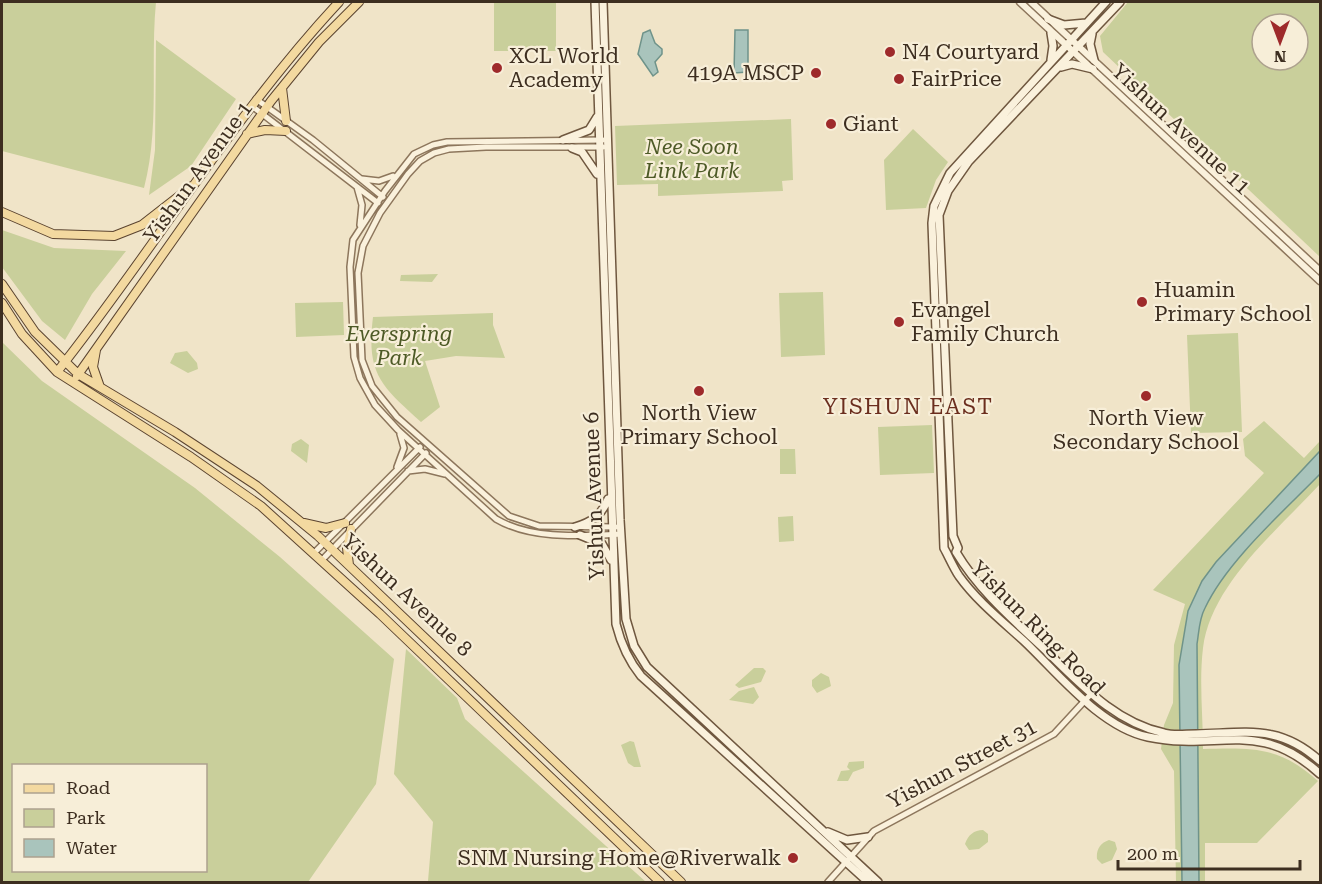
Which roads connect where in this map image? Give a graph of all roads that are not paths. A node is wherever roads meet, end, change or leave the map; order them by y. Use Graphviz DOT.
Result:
graph roads {
  1 [pos="339,2"];
  2 [pos="359,2"];
  3 [pos="594,2"];
  4 [pos="603,2"];
  5 [pos="1020,2"];
  6 [pos="1031,2"];
  7 [pos="1107,2"];
  8 [pos="1119,2"];
  9 [pos="1048,19"];
  10 [pos="1086,23"];
  11 [pos="1093,31"];
  12 [pos="1051,33"];
  13 [pos="1068,43"];
  14 [pos="1079,46"];
  15 [pos="1073,52"];
  16 [pos="1095,60"];
  17 [pos="1050,62"];
  18 [pos="1057,69"];
  19 [pos="1093,69"];
  20 [pos="1104,69"];
  21 [pos="1102,78"];
  22 [pos="282,88"];
  23 [pos="254,103"];
  24 [pos="265,110"];
  25 [pos="599,112"];
  26 [pos="1152,115"];
  27 [pos="286,120"];
  28 [pos="1151,123"];
  29 [pos="286,131"];
  30 [pos="247,134"];
  31 [pos="563,140"];
  32 [pos="599,143"];
  33 [pos="608,143"];
  34 [pos="572,148"];
  35 [pos="397,174"];
  36 [pos="360,178"];
  37 [pos="199,180"];
  38 [pos="600,182"];
  39 [pos="357,187"];
  40 [pos="382,196"];
  41 [pos="389,202"];
  42 [pos="377,203"];
  43 [pos="384,208"];
  44 [pos="2,212"];
  45 [pos="610,212"];
  46 [pos="360,227"];
  47 [pos="601,233"];
  48 [pos="1320,271"];
  49 [pos="1320,281"];
  50 [pos="2,284"];
  51 [pos="2,303"];
  52 [pos="940,336"];
  53 [pos="96,345"];
  54 [pos="65,362"];
  55 [pos="57,372"];
  56 [pos="78,374"];
  57 [pos="70,382"];
  58 [pos="100,389"];
  59 [pos="398,430"];
  60 [pos="425,441"];
  61 [pos="432,447"];
  62 [pos="419,448"];
  63 [pos="425,453"];
  64 [pos="395,471"];
  65 [pos="408,471"];
  66 [pos="447,475"];
  67 [pos="609,495"];
  68 [pos="300,521"];
  69 [pos="348,526"];
  70 [pos="575,527"];
  71 [pos="621,530"];
  72 [pos="611,531"];
  73 [pos="580,535"];
  74 [pos="953,541"];
  75 [pos="326,543"];
  76 [pos="945,544"];
  77 [pos="332,550"];
  78 [pos="952,553"];
  79 [pos="315,554"];
  80 [pos="322,560"];
  81 [pos="349,565"];
  82 [pos="613,566"];
  83 [pos="1091,694"];
  84 [pos="1084,700"];
  85 [pos="1114,711"];
  86 [pos="1109,718"];
  87 [pos="1258,731"];
  88 [pos="1173,737"];
  89 [pos="1258,740"];
  90 [pos="743,757"];
  91 [pos="1320,760"];
  92 [pos="737,763"];
  93 [pos="1320,774"];
  94 [pos="820,829"];
  95 [pos="868,837"];
  96 [pos="849,860"];
  97 [pos="660,882"];
  98 [pos="681,882"];
  99 [pos="828,882"];
  100 [pos="868,882"];
  101 [pos="878,882"];
  1 -- 23 [label="main road, Yishun Avenue 1"];
  2 -- 22 [label="main road, Yishun Avenue 1"];
  3 -- 25 [label="main road, Yishun Avenue 6"];
  4 -- 33 [label="main road, Yishun Avenue 6"];
  5 -- 12 [label="street, Yishun Avenue 11"];
  6 -- 9 [label="street, Yishun Avenue 11"];
  7 -- 10 [label="main road, Yishun Ring Road"];
  8 -- 11 [label="main road, Yishun Ring Road"];
  9 -- 10 [label="main road"];
  9 -- 13 [label="street, Yishun Avenue 11"];
  10 -- 13 [label="main road, Yishun Ring Road"];
  11 -- 14 [label="main road, Yishun Ring Road"];
  11 -- 16 [label="main road"];
  12 -- 13 [label="street, Yishun Avenue 11"];
  12 -- 17 [label="main road"];
  13 -- 14 [label="street, Yishun Avenue 11"];
  13 -- 15 [label="street, Yishun Avenue 11"];
  13 -- 17 [label="main road, Yishun Ring Road"];
  14 -- 15 [label="main road, Yishun Ring Road"];
  14 -- 16 [label="street, Yishun Avenue 11"];
  15 -- 18 [label="main road, Yishun Ring Road"];
  15 -- 19 [label="street, Yishun Avenue 11"];
  16 -- 20 [label="street, Yishun Avenue 11"];
  17 -- 52 [label="main road, Yishun Ring Road"];
  18 -- 19 [label="main road"];
  18 -- 52 [label="main road, Yishun Ring Road"];
  19 -- 21 [label="street, Yishun Avenue 11"];
  20 -- 21 [label="street"];
  20 -- 26 [label="street, Yishun Avenue 11"];
  21 -- 28 [label="street, Yishun Avenue 11"];
  22 -- 24 [label="main road, Yishun Avenue 1"];
  22 -- 27 [label="main road"];
  23 -- 24 [label="street"];
  23 -- 37 [label="main road, Yishun Avenue 1"];
  24 -- 27 [label="street"];
  24 -- 29 [label="street"];
  24 -- 30 [label="main road, Yishun Avenue 1"];
  25 -- 31 [label="main road"];
  25 -- 32 [label="main road, Yishun Avenue 6"];
  26 -- 28 [label="street"];
  26 -- 48 [label="street, Yishun Avenue 11"];
  27 -- 36 [label="street"];
  28 -- 49 [label="street, Yishun Avenue 11"];
  29 -- 30 [label="main road"];
  29 -- 39 [label="street"];
  30 -- 53 [label="main road, Yishun Avenue 1"];
  31 -- 32 [label="street"];
  31 -- 35 [label="street"];
  32 -- 33 [label="street"];
  32 -- 34 [label="street"];
  32 -- 38 [label="main road, Yishun Avenue 6"];
  33 -- 45 [label="main road, Yishun Avenue 6"];
  34 -- 38 [label="main road"];
  34 -- 41 [label="street"];
  35 -- 36 [label="street"];
  35 -- 40 [label="street"];
  36 -- 40 [label="street"];
  37 -- 44 [label="main road"];
  37 -- 54 [label="main road, Yishun Avenue 1"];
  38 -- 47 [label="main road, Yishun Avenue 6"];
  39 -- 42 [label="street"];
  39 -- 46 [label="street"];
  40 -- 41 [label="street"];
  40 -- 42 [label="street"];
  41 -- 43 [label="street"];
  42 -- 43 [label="street"];
  42 -- 46 [label="street"];
  43 -- 60 [label="street"];
  45 -- 47 [label="main road"];
  45 -- 71 [label="main road, Yishun Avenue 6"];
  46 -- 59 [label="street"];
  47 -- 67 [label="main road, Yishun Avenue 6"];
  50 -- 54 [label="main road"];
  51 -- 55 [label="main road"];
  52 -- 74 [label="main road, Yishun Ring Road"];
  52 -- 76 [label="main road, Yishun Ring Road"];
  53 -- 56 [label="main road, Yishun Avenue 1"];
  53 -- 58 [label="main road"];
  54 -- 55 [label="main road, Yishun Avenue 1"];
  54 -- 56 [label="main road"];
  55 -- 57 [label="main road"];
  56 -- 57 [label="main road, Yishun Avenue 1"];
  56 -- 58 [label="main road, Yishun Avenue 8"];
  57 -- 79 [label="main road, Yishun Avenue 8"];
  58 -- 68 [label="main road, Yishun Avenue 8"];
  59 -- 62 [label="street"];
  59 -- 64 [label="street"];
  60 -- 61 [label="street"];
  60 -- 62 [label="street"];
  61 -- 63 [label="street"];
  61 -- 70 [label="street"];
  62 -- 63 [label="street"];
  62 -- 64 [label="street"];
  63 -- 65 [label="street"];
  63 -- 66 [label="street"];
  64 -- 69 [label="street"];
  65 -- 66 [label="street"];
  65 -- 69 [label="street"];
  66 -- 73 [label="street"];
  67 -- 70 [label="main road"];
  67 -- 72 [label="main road, Yishun Avenue 6"];
  68 -- 69 [label="main road"];
  68 -- 75 [label="main road, Yishun Avenue 8"];
  69 -- 75 [label="street"];
  69 -- 77 [label="street"];
  69 -- 81 [label="main road"];
  70 -- 72 [label="street"];
  71 -- 72 [label="street"];
  71 -- 90 [label="main road, Yishun Avenue 6"];
  72 -- 73 [label="street"];
  72 -- 82 [label="main road, Yishun Avenue 6"];
  73 -- 82 [label="main road"];
  74 -- 76 [label="main road"];
  74 -- 78 [label="main road, Yishun Ring Road"];
  75 -- 77 [label="main road, Yishun Avenue 8"];
  75 -- 79 [label="street"];
  76 -- 78 [label="main road, Yishun Ring Road"];
  77 -- 80 [label="street"];
  77 -- 81 [label="main road, Yishun Avenue 8"];
  78 -- 83 [label="main road, Yishun Ring Road"];
  78 -- 84 [label="main road, Yishun Ring Road"];
  79 -- 80 [label="main road, Yishun Avenue 8"];
  80 -- 97 [label="main road, Yishun Avenue 8"];
  81 -- 98 [label="main road, Yishun Avenue 8"];
  82 -- 92 [label="main road, Yishun Avenue 6"];
  83 -- 84 [label="street, Yishun Street 31"];
  83 -- 85 [label="main road, Yishun Ring Road"];
  84 -- 86 [label="main road, Yishun Ring Road"];
  84 -- 95 [label="street, Yishun Street 31"];
  85 -- 86 [label="main road"];
  85 -- 88 [label="main road, Yishun Ring Road"];
  86 -- 88 [label="main road, Yishun Ring Road"];
  87 -- 88 [label="main road, Yishun Ring Road"];
  87 -- 89 [label="main road"];
  87 -- 91 [label="main road, Yishun Ring Road"];
  88 -- 89 [label="main road, Yishun Ring Road"];
  89 -- 93 [label="main road, Yishun Ring Road"];
  90 -- 92 [label="main road"];
  90 -- 94 [label="main road, Yishun Avenue 6"];
  92 -- 96 [label="main road, Yishun Avenue 6"];
  94 -- 95 [label="main road"];
  94 -- 96 [label="main road, Yishun Avenue 6"];
  95 -- 96 [label="street, Yishun Street 31"];
  96 -- 99 [label="street, Yishun Street 31"];
  96 -- 100 [label="main road, Yishun Avenue 6"];
  96 -- 101 [label="main road, Yishun Avenue 6"];
}
